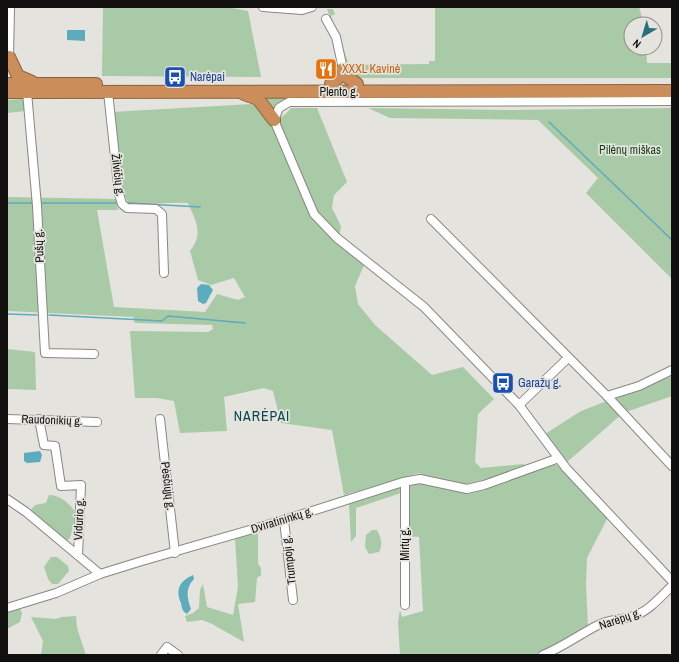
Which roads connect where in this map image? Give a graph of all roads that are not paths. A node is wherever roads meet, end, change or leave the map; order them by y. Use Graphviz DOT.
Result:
graph roads {
  1 [pos="10,7"];
  2 [pos="263,7"];
  3 [pos="310,8"];
  4 [pos="326,19"];
  5 [pos="8,59"];
  6 [pos="343,69"];
  7 [pos="672,83"];
  8 [pos="7,84"];
  9 [pos="37,84"];
  10 [pos="331,84"];
  11 [pos="357,84"];
  12 [pos="233,91"];
  13 [pos="672,91"];
  14 [pos="7,92"];
  15 [pos="27,92"];
  16 [pos="108,92"];
  17 [pos="672,101"];
  18 [pos="274,120"];
  19 [pos="432,219"];
  20 [pos="164,273"];
  21 [pos="94,354"];
  22 [pos="568,358"];
  23 [pos="672,370"];
  24 [pos="607,396"];
  25 [pos="519,405"];
  26 [pos="7,419"];
  27 [pos="39,419"];
  28 [pos="160,419"];
  29 [pos="97,422"];
  30 [pos="559,458"];
  31 [pos="672,466"];
  32 [pos="405,482"];
  33 [pos="7,499"];
  34 [pos="284,520"];
  35 [pos="176,553"];
  36 [pos="78,555"];
  37 [pos="100,574"];
  38 [pos="672,581"];
  39 [pos="672,586"];
  40 [pos="293,600"];
  41 [pos="405,605"];
  42 [pos="7,608"];
  43 [pos="161,655"];
  44 [pos="178,655"];
  45 [pos="543,655"];
  1 -- 5 [label="street"];
  2 -- 3 [label="street"];
  4 -- 6 [label="street"];
  5 -- 9 [label="highway"];
  6 -- 10 [label="highway"];
  6 -- 11 [label="highway"];
  7 -- 11 [label="highway, Plento g."];
  8 -- 9 [label="highway, Plento g."];
  9 -- 10 [label="highway, Plento g."];
  10 -- 11 [label="highway, Plento g."];
  12 -- 13 [label="highway, Plento g."];
  12 -- 16 [label="highway, Plento g."];
  12 -- 18 [label="highway"];
  14 -- 15 [label="highway, Plento g."];
  15 -- 16 [label="highway, Plento g."];
  15 -- 21 [label="street, Pušų g."];
  16 -- 20 [label="street, Žilvičių g."];
  17 -- 18 [label="street"];
  18 -- 25 [label="street"];
  19 -- 22 [label="street"];
  22 -- 24 [label="street"];
  22 -- 25 [label="street"];
  23 -- 24 [label="street"];
  24 -- 31 [label="street"];
  25 -- 30 [label="street"];
  26 -- 27 [label="street, Raudonikių g."];
  27 -- 29 [label="street, Raudonikių g."];
  27 -- 36 [label="street, Vidurio g."];
  28 -- 35 [label="street, Pėsčiųjų g."];
  30 -- 32 [label="street, Dviratininkų g."];
  30 -- 38 [label="street"];
  32 -- 34 [label="street, Dviratininkų g."];
  32 -- 41 [label="street, Mirtų g."];
  33 -- 36 [label="street"];
  34 -- 35 [label="street, Dviratininkų g."];
  34 -- 40 [label="street, Trumpoji g."];
  35 -- 37 [label="street, Dviratininkų g."];
  36 -- 37 [label="street"];
  37 -- 42 [label="street, Dviratininkų g."];
  39 -- 45 [label="street, Narėpų g."];
  43 -- 44 [label="street"];
}
